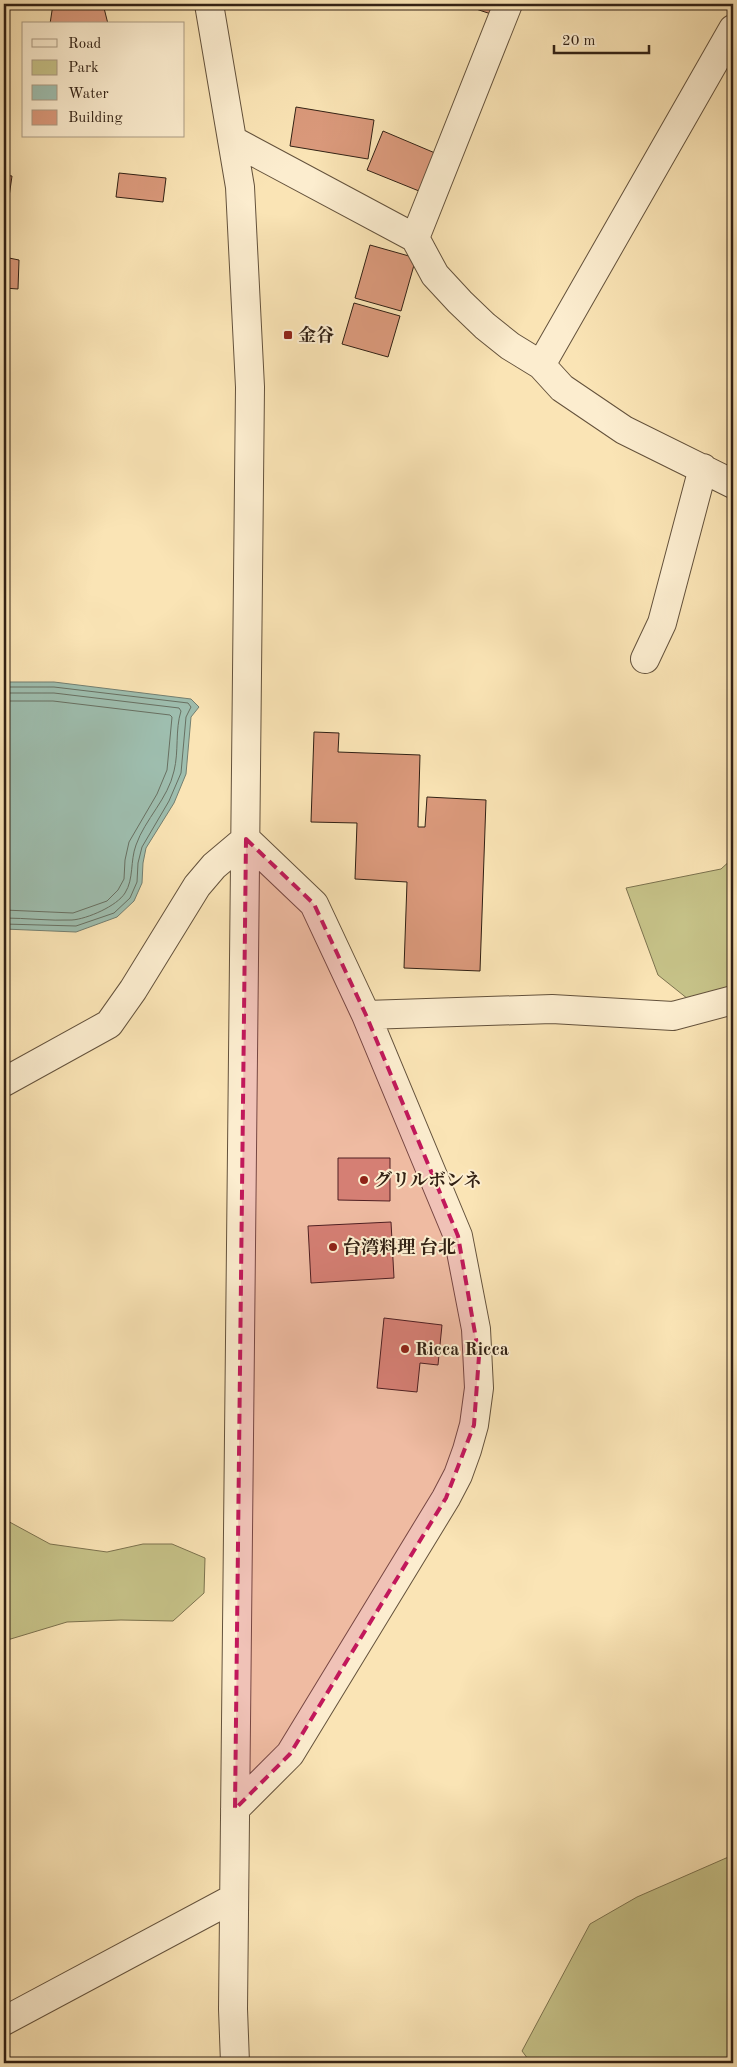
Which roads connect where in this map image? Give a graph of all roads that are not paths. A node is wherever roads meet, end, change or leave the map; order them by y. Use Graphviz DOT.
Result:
graph roads {
  1 [pos="209,4"];
  2 [pos="508,4"];
  3 [pos="733,29"];
  4 [pos="232,140"];
  5 [pos="415,238"];
  6 [pos="542,365"];
  7 [pos="703,468"];
  8 [pos="733,484"];
  9 [pos="645,659"];
  10 [pos="246,839"];
  11 [pos="733,1000"];
  12 [pos="366,1015"];
  13 [pos="4,1082"];
  14 [pos="235,1809"];
  15 [pos="234,1898"];
  16 [pos="4,2021"];
  17 [pos="235,2063"];
  1 -- 4 [label="street"];
  2 -- 5 [label="street"];
  3 -- 6 [label="street"];
  4 -- 5 [label="street"];
  4 -- 10 [label="street"];
  5 -- 6 [label="street"];
  6 -- 7 [label="street"];
  7 -- 8 [label="street"];
  7 -- 9 [label="street"];
  10 -- 12 [label="street"];
  10 -- 13 [label="street"];
  10 -- 14 [label="street"];
  11 -- 12 [label="street"];
  12 -- 14 [label="street"];
  14 -- 15 [label="street"];
  15 -- 16 [label="street"];
  15 -- 17 [label="street"];
}
